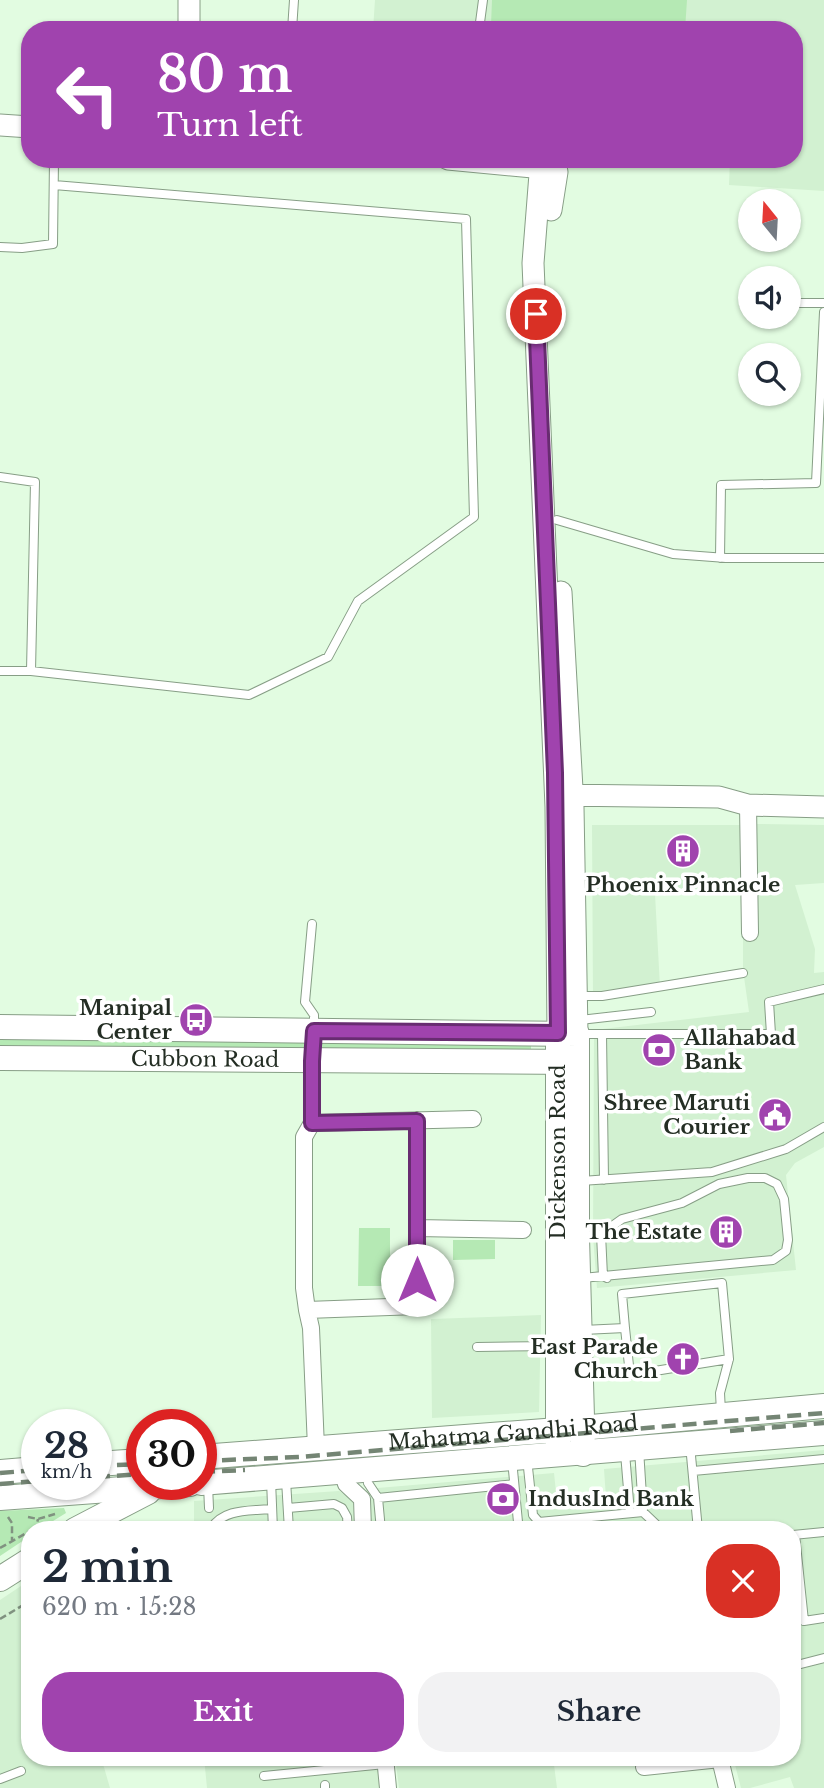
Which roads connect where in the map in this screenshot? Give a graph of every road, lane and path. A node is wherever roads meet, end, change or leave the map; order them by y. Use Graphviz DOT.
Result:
graph roads {
  1 [pos="189,0"];
  2 [pos="295,0"];
  3 [pos="483,0"];
  4 [pos="188,21"];
  5 [pos="293,21"];
  6 [pos="480,21"];
  7 [pos="0,125"];
  8 [pos="21,126"];
  9 [pos="54,168"];
  10 [pos="530,168"];
  11 [pos="557,168"];
  12 [pos="54,185"];
  13 [pos="0,247"];
  14 [pos="540,263"];
  15 [pos="801,303"];
  16 [pos="824,303"];
  17 [pos="824,312"];
  18 [pos="0,477"];
  19 [pos="557,520"];
  20 [pos="720,558"];
  21 [pos="824,558"];
  22 [pos="0,671"];
  23 [pos="31,671"];
  24 [pos="564,801"];
  25 [pos="748,805"];
  26 [pos="824,807"];
  27 [pos="312,924"];
  28 [pos="750,933"];
  29 [pos="743,973"];
  30 [pos="824,989"];
  31 [pos="576,996"];
  32 [pos="651,1012"];
  33 [pos="0,1027"];
  34 [pos="570,1029"];
  35 [pos="314,1031"];
  36 [pos="602,1034"];
  37 [pos="0,1058"];
  38 [pos="312,1061"];
  39 [pos="568,1062"];
  40 [pos="473,1119"];
  41 [pos="417,1121"];
  42 [pos="312,1123"];
  43 [pos="824,1127"];
  44 [pos="604,1180"];
  45 [pos="579,1181"];
  46 [pos="417,1228"];
  47 [pos="523,1230"];
  48 [pos="591,1236"];
  49 [pos="592,1278"];
  50 [pos="635,1278"];
  51 [pos="307,1310"];
  52 [pos="625,1328"];
  53 [pos="580,1331"];
  54 [pos="559,1346"];
  55 [pos="477,1347"];
  56 [pos="729,1359"];
  57 [pos="824,1406"];
  58 [pos="721,1415"];
  59 [pos="569,1429"];
  60 [pos="824,1433"];
  61 [pos="690,1445"];
  62 [pos="316,1448"];
  63 [pos="632,1450"];
  64 [pos="571,1455"];
  65 [pos="217,1456"];
  66 [pos="519,1458"];
  67 [pos="824,1459"];
  68 [pos="21,1470"];
  69 [pos="342,1471"];
  70 [pos="693,1471"];
  71 [pos="0,1472"];
  72 [pos="278,1476"];
  73 [pos="217,1481"];
  74 [pos="368,1483"];
  75 [pos="514,1484"];
  76 [pos="126,1491"];
  77 [pos="378,1498"];
  78 [pos="133,1500"];
  79 [pos="206,1500"];
  80 [pos="4,1508"];
  81 [pos="209,1508"];
  82 [pos="288,1508"];
  83 [pos="272,1509"];
  84 [pos="643,1512"];
  85 [pos="630,1513"];
  86 [pos="92,1521"];
  87 [pos="215,1521"];
  88 [pos="273,1521"];
  89 [pos="289,1521"];
  90 [pos="347,1521"];
  91 [pos="363,1521"];
  92 [pos="381,1521"];
  93 [pos="517,1521"];
  94 [pos="536,1521"];
  95 [pos="575,1521"];
  96 [pos="652,1521"];
  97 [pos="697,1521"];
  98 [pos="824,1532"];
  99 [pos="801,1534"];
  100 [pos="21,1536"];
  101 [pos="12,1541"];
  102 [pos="0,1548"];
  103 [pos="21,1566"];
  104 [pos="0,1579"];
  105 [pos="801,1594"];
  106 [pos="21,1606"];
  107 [pos="824,1618"];
  108 [pos="0,1619"];
  109 [pos="824,1658"];
  110 [pos="801,1664"];
  111 [pos="340,1766"];
  112 [pos="386,1766"];
  113 [pos="654,1766"];
  114 [pos="722,1766"];
  115 [pos="644,1767"];
  116 [pos="21,1771"];
  117 [pos="264,1776"];
  118 [pos="0,1779"];
  119 [pos="388,1788"];
  120 [pos="727,1788"];
  1 -- 4 [label="main road"];
  2 -- 5 [label="lane"];
  3 -- 6 [label="lane"];
  7 -- 8 [label="main road"];
  9 -- 12 [label="lane"];
  10 -- 14 [label="main road, Dickenson Road"];
  11 -- 14 [label="main road, Dickenson Road"];
  12 -- 13 [label="lane"];
  12 -- 23 [label="lane"];
  14 -- 19 [label="main road, Dickenson Road"];
  14 -- 24 [label="main road, Dickenson Road"];
  15 -- 16 [label="lane"];
  17 -- 20 [label="lane"];
  18 -- 23 [label="lane"];
  19 -- 20 [label="lane"];
  19 -- 24 [label="main road, Dickenson Road"];
  20 -- 21 [label="lane"];
  22 -- 23 [label="lane"];
  24 -- 25 [label="main road"];
  24 -- 31 [label="main road, Dickenson Road"];
  24 -- 34 [label="main road, Dickenson Road"];
  25 -- 26 [label="main road"];
  25 -- 28 [label="street"];
  27 -- 35 [label="lane"];
  29 -- 31 [label="lane"];
  30 -- 36 [label="lane"];
  31 -- 34 [label="main road, Dickenson Road"];
  32 -- 34 [label="lane"];
  33 -- 35 [label="main road, Cubbon Road"];
  34 -- 35 [label="main road, Cubbon Road"];
  34 -- 36 [label="lane"];
  34 -- 39 [label="main road, Dickenson Road"];
  35 -- 38 [label="street"];
  36 -- 44 [label="lane"];
  37 -- 38 [label="main road, Cubbon Road"];
  38 -- 39 [label="main road, Cubbon Road"];
  38 -- 42 [label="street"];
  39 -- 45 [label="main road, Dickenson Road"];
  39 -- 54 [label="main road, Dickenson Road"];
  40 -- 41 [label="street"];
  41 -- 42 [label="street"];
  41 -- 46 [label="street"];
  42 -- 51 [label="street"];
  43 -- 44 [label="lane"];
  44 -- 45 [label="lane"];
  45 -- 48 [label="main road, Dickenson Road"];
  46 -- 47 [label="street"];
  46 -- 51 [label="street"];
  48 -- 49 [label="main road, Dickenson Road"];
  48 -- 49 [label="lane"];
  49 -- 50 [label="lane"];
  49 -- 53 [label="main road, Dickenson Road"];
  51 -- 62 [label="street"];
  52 -- 53 [label="lane"];
  52 -- 56 [label="lane"];
  52 -- 56 [label="lane"];
  53 -- 59 [label="main road, Dickenson Road"];
  54 -- 55 [label="lane"];
  54 -- 59 [label="main road, Dickenson Road"];
  56 -- 58 [label="lane"];
  57 -- 58 [label="main road, Mahatma Gandhi Road"];
  58 -- 59 [label="main road, Mahatma Gandhi Road"];
  59 -- 62 [label="main road, Mahatma Gandhi Road"];
  59 -- 64 [label="main road, Dickenson Road"];
  60 -- 61 [label="main road, Mahatma Gandhi Road"];
  61 -- 63 [label="main road, Mahatma Gandhi Road"];
  61 -- 70 [label="lane"];
  62 -- 65 [label="main road, Mahatma Gandhi Road"];
  63 -- 64 [label="main road, Mahatma Gandhi Road"];
  63 -- 84 [label="lane"];
  63 -- 85 [label="lane"];
  64 -- 66 [label="main road, Mahatma Gandhi Road"];
  66 -- 69 [label="main road, Mahatma Gandhi Road"];
  66 -- 75 [label="lane"];
  66 -- 94 [label="lane"];
  67 -- 70 [label="lane"];
  68 -- 71 [label="main road"];
  69 -- 72 [label="main road, Mahatma Gandhi Road"];
  69 -- 91 [label="street"];
  70 -- 97 [label="lane"];
  72 -- 73 [label="main road, Mahatma Gandhi Road"];
  72 -- 82 [label="lane"];
  72 -- 83 [label="lane"];
  74 -- 77 [label="lane"];
  75 -- 77 [label="lane"];
  75 -- 93 [label="lane"];
  76 -- 80 [label="main road, Mahatma Gandhi Road"];
  77 -- 92 [label="lane"];
  78 -- 86 [label="main road"];
  79 -- 81 [label="lane"];
  80 -- 101 [label="path"];
  82 -- 89 [label="lane"];
  82 -- 90 [label="lane"];
  83 -- 87 [label="lane"];
  83 -- 88 [label="lane"];
  84 -- 85 [label="lane"];
  84 -- 96 [label="lane"];
  85 -- 95 [label="lane"];
  98 -- 99 [label="lane"];
  100 -- 101 [label="path"];
  101 -- 102 [label="path"];
  103 -- 104 [label="main road"];
  105 -- 107 [label="lane"];
  106 -- 108 [label="path"];
  109 -- 110 [label="lane"];
  111 -- 117 [label="lane"];
  112 -- 119 [label="street"];
  113 -- 115 [label="street"];
  114 -- 120 [label="street"];
  116 -- 118 [label="lane"];
}
